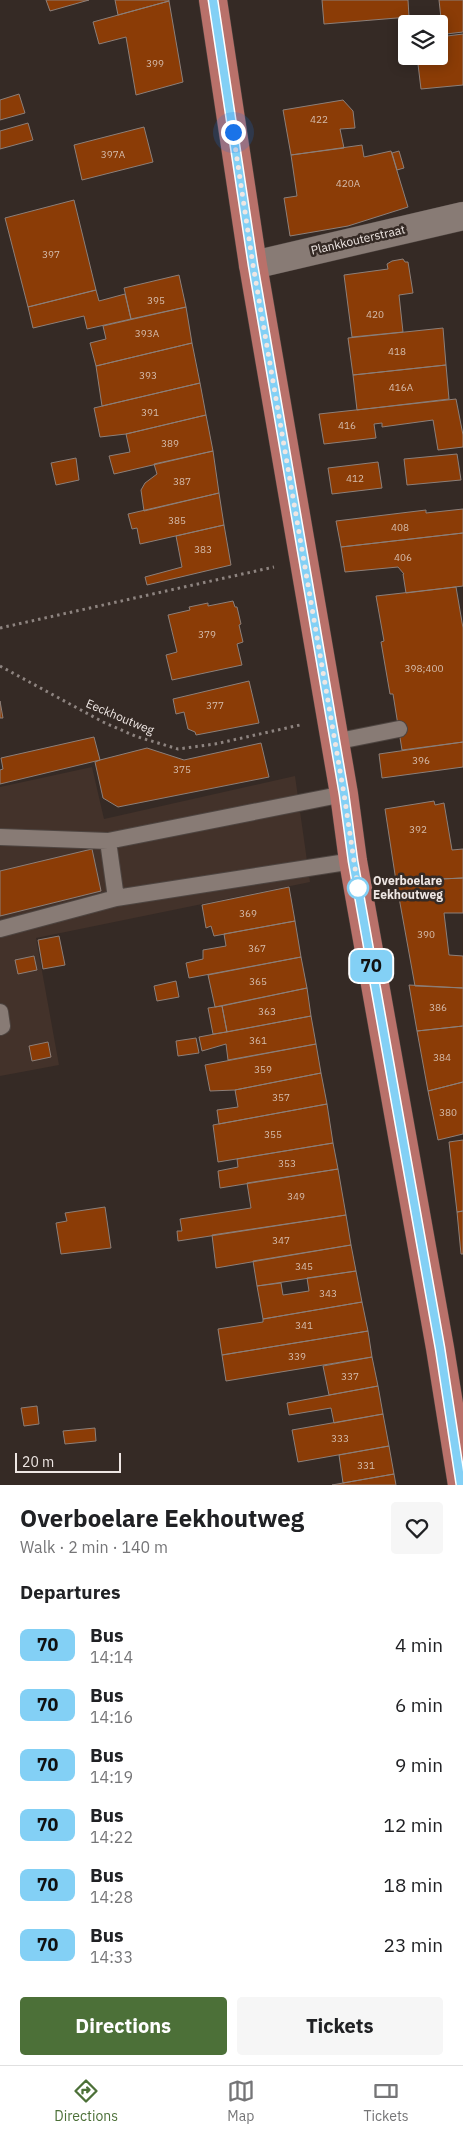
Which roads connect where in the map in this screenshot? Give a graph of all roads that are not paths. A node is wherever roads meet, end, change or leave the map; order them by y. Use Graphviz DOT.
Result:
graph roads {
  1 [pos="213,0"];
  2 [pos="463,216"];
  3 [pos="253,265"];
  4 [pos="332,730"];
  5 [pos="399,730"];
  6 [pos="344,794"];
  7 [pos="0,837"];
  8 [pos="108,841"];
  9 [pos="353,861"];
  10 [pos="116,898"];
  11 [pos="0,929"];
  12 [pos="0,1012"];
  13 [pos="0,1027"];
  14 [pos="462,1485"];
  1 -- 3 [label="main road"];
  2 -- 3 [label="street, Plankkouterstraat"];
  3 -- 4 [label="main road"];
  4 -- 5 [label="lane"];
  4 -- 6 [label="main road"];
  6 -- 8 [label="lane"];
  6 -- 9 [label="main road"];
  7 -- 8 [label="lane"];
  8 -- 10 [label="lane"];
  9 -- 10 [label="lane"];
  9 -- 14 [label="main road"];
  10 -- 11 [label="lane"];
  12 -- 13 [label="lane"];
}
